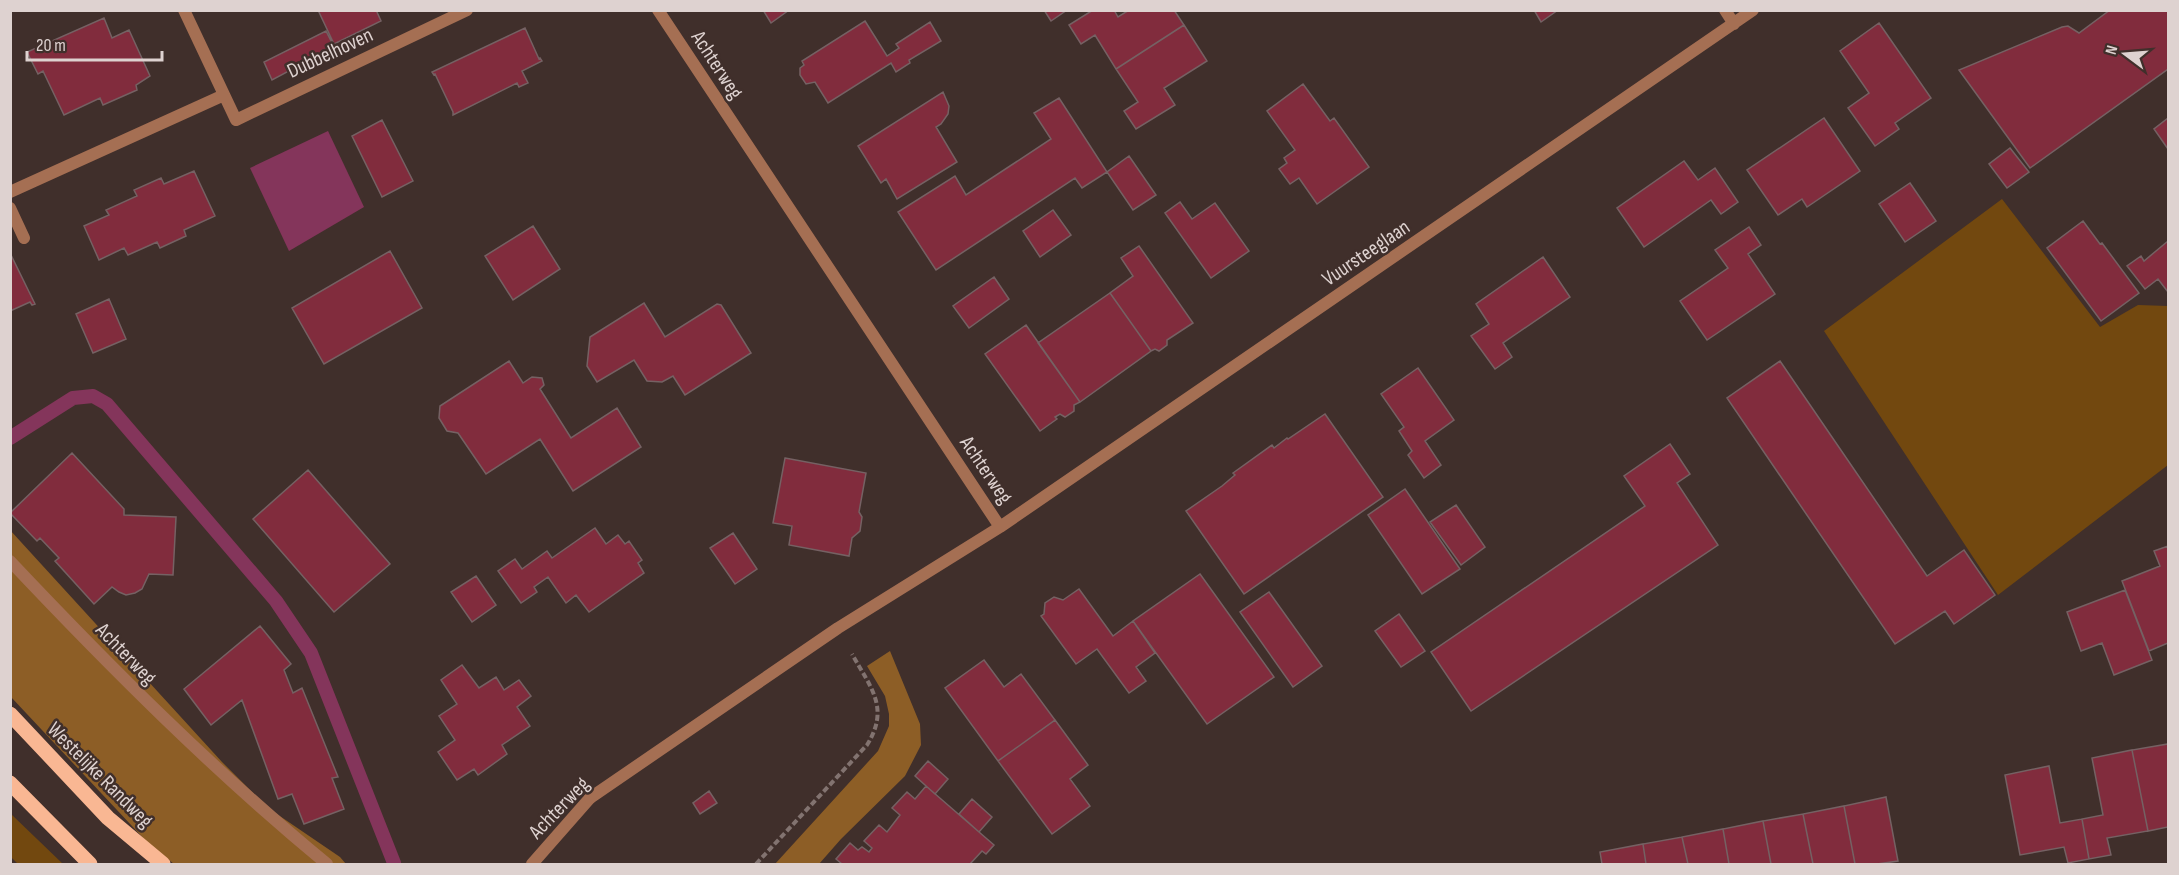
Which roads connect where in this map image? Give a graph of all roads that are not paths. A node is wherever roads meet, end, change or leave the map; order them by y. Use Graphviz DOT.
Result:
graph roads {
  1 [pos="184,10"];
  2 [pos="466,10"];
  3 [pos="658,10"];
  4 [pos="1725,10"];
  5 [pos="1753,10"];
  6 [pos="1734,24"];
  7 [pos="224,95"];
  8 [pos="10,192"];
  9 [pos="10,208"];
  10 [pos="24,238"];
  11 [pos="1000,527"];
  12 [pos="10,561"];
  13 [pos="10,714"];
  14 [pos="10,783"];
  15 [pos="90,864"];
  16 [pos="163,864"];
  17 [pos="327,864"];
  18 [pos="532,864"];
  1 -- 7 [label="street, Dubbelhoven"];
  2 -- 7 [label="street, Dubbelhoven"];
  3 -- 11 [label="street, Achterweg"];
  4 -- 6 [label="street"];
  5 -- 6 [label="street, Vuursteeglaan"];
  6 -- 11 [label="street, Vuursteeglaan"];
  7 -- 8 [label="street"];
  9 -- 10 [label="street"];
  11 -- 18 [label="street, Achterweg"];
  12 -- 17 [label="street, Achterweg"];
  13 -- 16 [label="main road, Westelijke Randweg"];
  14 -- 15 [label="main road"];
}
